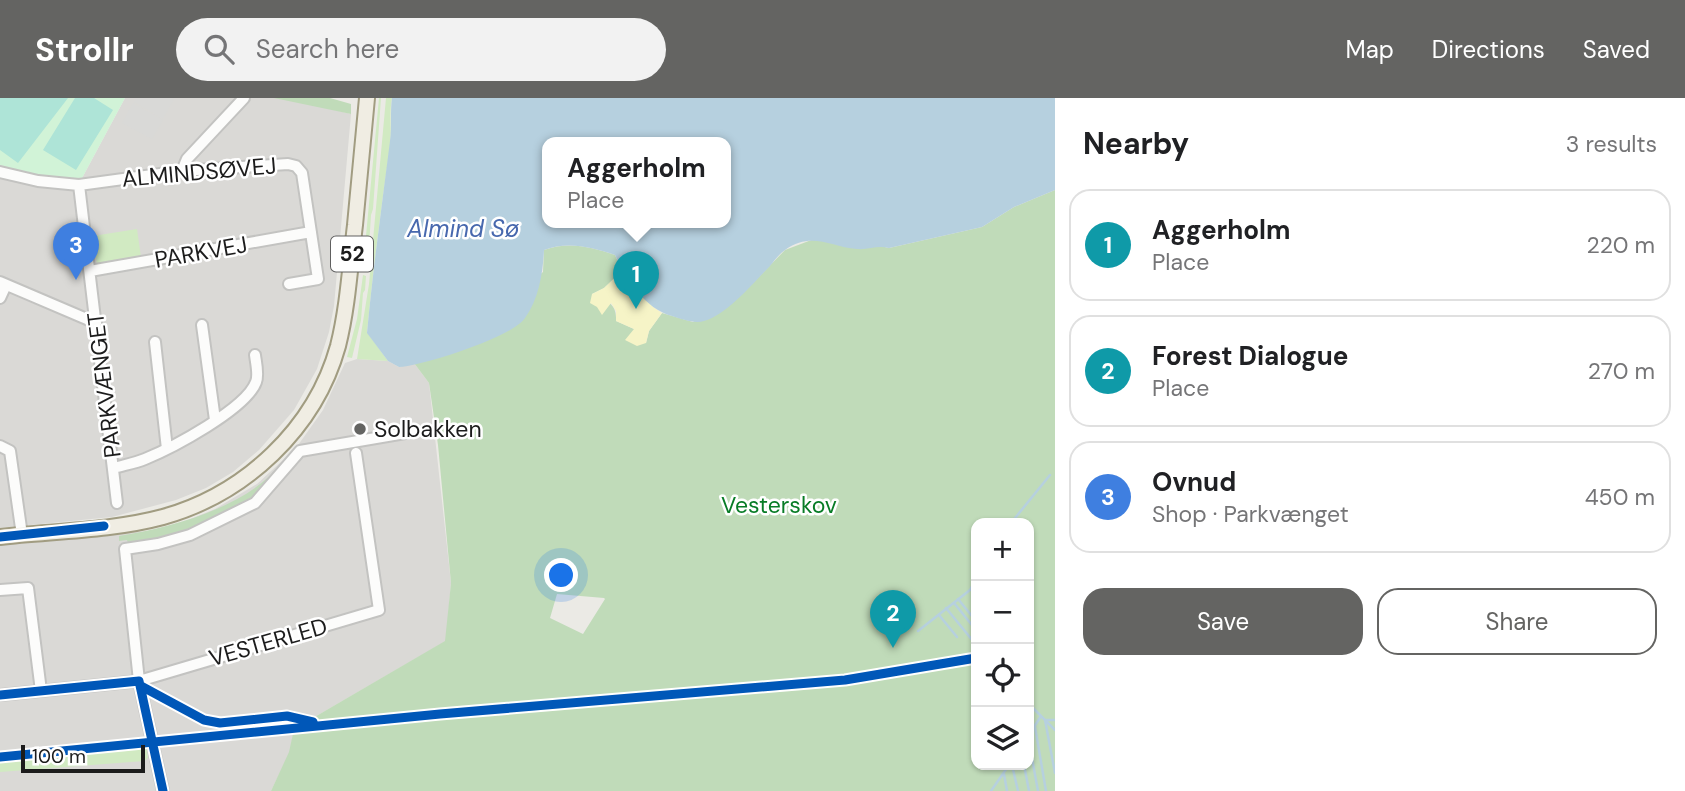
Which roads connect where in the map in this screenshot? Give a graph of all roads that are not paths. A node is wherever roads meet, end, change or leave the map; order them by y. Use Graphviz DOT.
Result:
graph roads {
  1 [pos="244,98"];
  2 [pos="367,98"];
  3 [pos="182,171"];
  4 [pos="0,172"];
  5 [pos="79,185"];
  6 [pos="311,232"];
  7 [pos="90,271"];
  8 [pos="3,283"];
  9 [pos="289,284"];
  10 [pos="0,298"];
  11 [pos="96,323"];
  12 [pos="202,325"];
  13 [pos="155,342"];
  14 [pos="256,355"];
  15 [pos="215,420"];
  16 [pos="411,432"];
  17 [pos="0,446"];
  18 [pos="167,449"];
  19 [pos="356,453"];
  20 [pos="114,468"];
  21 [pos="117,503"];
  22 [pos="22,535"];
  23 [pos="0,537"];
  24 [pos="0,590"];
  25 [pos="139,681"];
  26 [pos="41,691"];
  27 [pos="0,695"];
  28 [pos="163,791"];
  1 -- 3 [label="street"];
  2 -- 22 [label="main road, 52"];
  3 -- 5 [label="street, ALMINDSØVEJ"];
  3 -- 6 [label="street, ALMINDSØVEJ"];
  4 -- 5 [label="street, ALMINDSØVEJ"];
  5 -- 7 [label="street, PARKVÆNGET"];
  6 -- 7 [label="street, PARKVEJ"];
  6 -- 9 [label="street, ALMINDSØVEJ"];
  7 -- 11 [label="street, PARKVÆNGET"];
  8 -- 10 [label="street"];
  8 -- 11 [label="street"];
  11 -- 20 [label="street, PARKVÆNGET"];
  12 -- 15 [label="street"];
  13 -- 18 [label="street"];
  14 -- 15 [label="street"];
  15 -- 18 [label="street"];
  16 -- 25 [label="street"];
  17 -- 22 [label="street"];
  18 -- 20 [label="street"];
  19 -- 25 [label="street, VESTERLED"];
  20 -- 21 [label="street, PARKVÆNGET"];
  22 -- 23 [label="main road, 52"];
  24 -- 26 [label="street"];
  25 -- 26 [label="street, VESTERLED"];
  25 -- 28 [label="street"];
  26 -- 27 [label="street, VESTERLED"];
}
